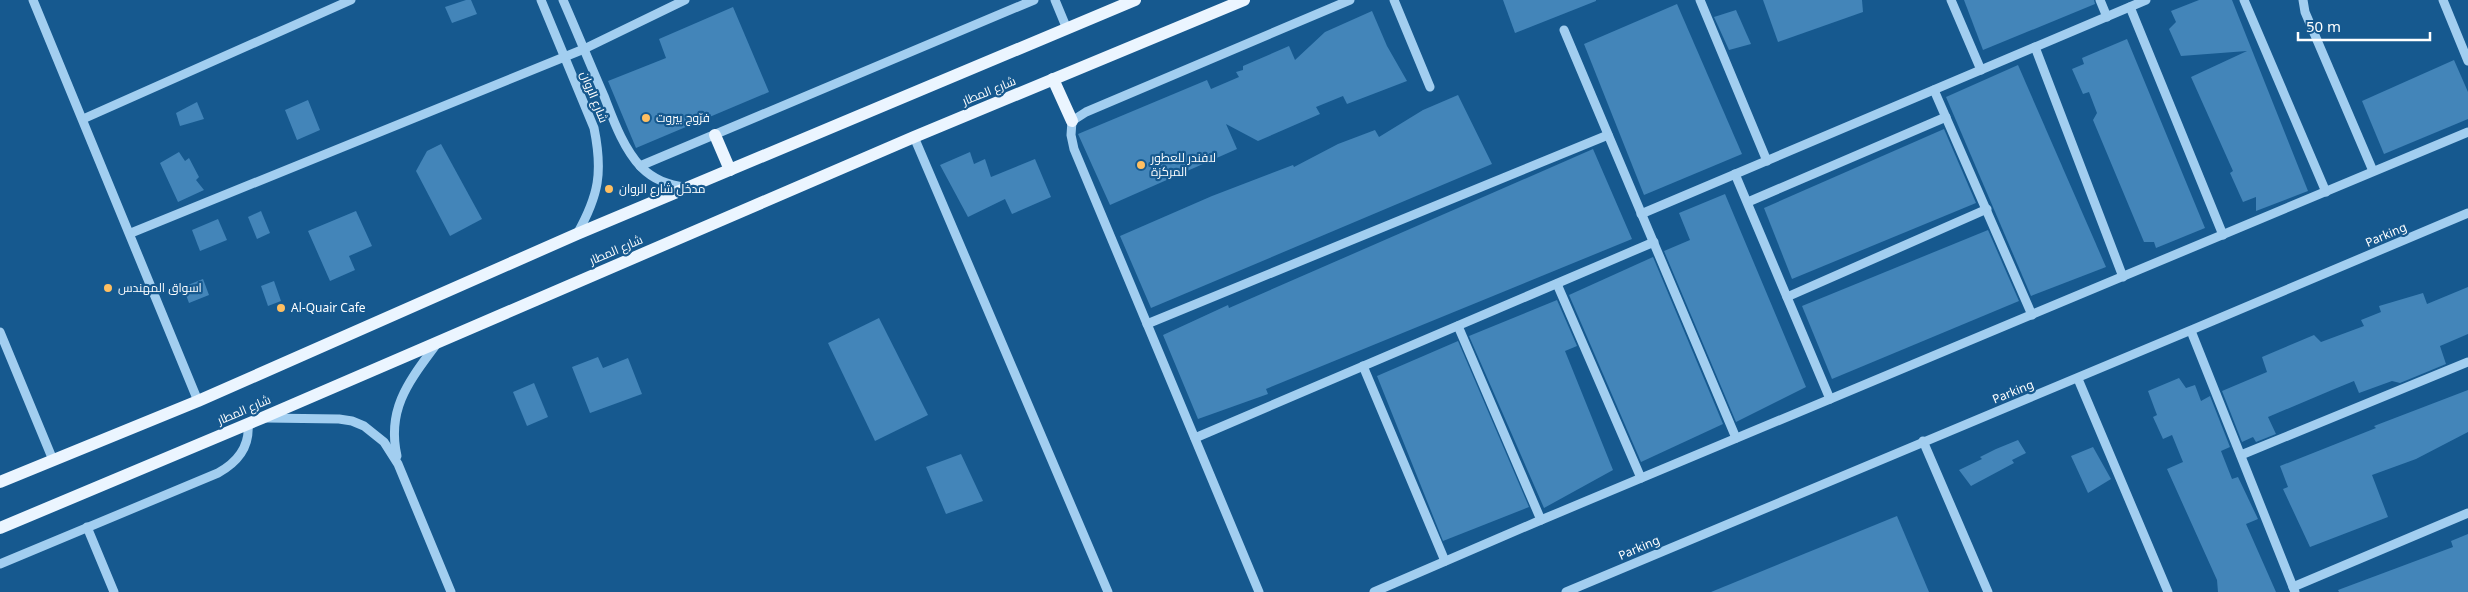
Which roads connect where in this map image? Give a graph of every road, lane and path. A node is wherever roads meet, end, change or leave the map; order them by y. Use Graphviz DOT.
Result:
graph roads {
  1 [pos="33,0"];
  2 [pos="351,0"];
  3 [pos="541,0"];
  4 [pos="563,0"];
  5 [pos="686,0"];
  6 [pos="1034,0"];
  7 [pos="1056,0"];
  8 [pos="1135,0"];
  9 [pos="1244,0"];
  10 [pos="1350,0"];
  11 [pos="1394,0"];
  12 [pos="1700,0"];
  13 [pos="1951,0"];
  14 [pos="2100,0"];
  15 [pos="2146,0"];
  16 [pos="2244,0"];
  17 [pos="2303,0"];
  18 [pos="2443,0"];
  19 [pos="2130,7"];
  20 [pos="2107,16"];
  21 [pos="1067,28"];
  22 [pos="1564,30"];
  23 [pos="2035,47"];
  24 [pos="584,49"];
  25 [pos="564,56"];
  26 [pos="2468,61"];
  27 [pos="1981,70"];
  28 [pos="1053,79"];
  29 [pos="1430,87"];
  30 [pos="1934,90"];
  31 [pos="1946,117"];
  32 [pos="83,119"];
  33 [pos="1072,121"];
  34 [pos="2468,132"];
  35 [pos="715,134"];
  36 [pos="1608,135"];
  37 [pos="914,137"];
  38 [pos="1767,161"];
  39 [pos="640,166"];
  40 [pos="730,170"];
  41 [pos="2373,171"];
  42 [pos="1735,174"];
  43 [pos="688,187"];
  44 [pos="2326,192"];
  45 [pos="1748,202"];
  46 [pos="1987,210"];
  47 [pos="2468,213"];
  48 [pos="1641,214"];
  49 [pos="131,233"];
  50 [pos="577,234"];
  51 [pos="2224,235"];
  52 [pos="1654,242"];
  53 [pos="2123,277"];
  54 [pos="1557,284"];
  55 [pos="1787,297"];
  56 [pos="2032,315"];
  57 [pos="1147,324"];
  58 [pos="1458,326"];
  59 [pos="2191,331"];
  60 [pos="0,332"];
  61 [pos="439,341"];
  62 [pos="2468,362"];
  63 [pos="1363,366"];
  64 [pos="2078,379"];
  65 [pos="1830,399"];
  66 [pos="198,401"];
  67 [pos="262,418"];
  68 [pos="248,424"];
  69 [pos="1194,438"];
  70 [pos="1736,438"];
  71 [pos="1923,441"];
  72 [pos="2241,454"];
  73 [pos="52,460"];
  74 [pos="398,464"];
  75 [pos="1641,478"];
  76 [pos="0,482"];
  77 [pos="2468,513"];
  78 [pos="1541,520"];
  79 [pos="1,526"];
  80 [pos="87,528"];
  81 [pos="1444,561"];
  82 [pos="0,564"];
  83 [pos="2294,590"];
  84 [pos="114,592"];
  85 [pos="451,592"];
  86 [pos="1108,592"];
  87 [pos="1258,592"];
  88 [pos="1374,592"];
  89 [pos="1566,592"];
  90 [pos="1988,592"];
  91 [pos="2168,592"];
  1 -- 32 [label="street"];
  2 -- 32 [label="street"];
  3 -- 25 [label="street, شارع الروان"];
  4 -- 24 [label="street, شارع الروان"];
  5 -- 24 [label="street"];
  6 -- 35 [label="street"];
  7 -- 21 [label="street"];
  8 -- 21 [label="main road"];
  9 -- 28 [label="main road, شارع المطار"];
  10 -- 33 [label="street"];
  11 -- 29 [label="street"];
  12 -- 38 [label="street"];
  13 -- 27 [label="street"];
  14 -- 20 [label="street"];
  15 -- 19 [label="street"];
  16 -- 44 [label="street"];
  17 -- 41 [label="street"];
  18 -- 26 [label="street"];
  19 -- 20 [label="street"];
  19 -- 51 [label="street"];
  20 -- 23 [label="street"];
  21 -- 40 [label="main road"];
  22 -- 36 [label="street"];
  23 -- 27 [label="street"];
  23 -- 53 [label="street"];
  24 -- 25 [label="street"];
  24 -- 39 [label="street, شارع الروان"];
  25 -- 49 [label="street"];
  25 -- 50 [label="street, شارع الروان"];
  27 -- 30 [label="street"];
  28 -- 33 [label="main road"];
  28 -- 37 [label="main road, شارع المطار"];
  30 -- 31 [label="street"];
  30 -- 38 [label="street"];
  31 -- 45 [label="street"];
  31 -- 46 [label="street"];
  32 -- 49 [label="street"];
  33 -- 57 [label="street"];
  34 -- 41 [label="street"];
  35 -- 39 [label="street"];
  35 -- 40 [label="main road"];
  36 -- 48 [label="street"];
  36 -- 57 [label="street"];
  37 -- 61 [label="main road, شارع المطار"];
  37 -- 86 [label="street"];
  38 -- 42 [label="street"];
  39 -- 43 [label="street, شارع الروان"];
  40 -- 43 [label="main road"];
  41 -- 44 [label="street"];
  42 -- 45 [label="street"];
  42 -- 48 [label="street"];
  43 -- 50 [label="main road"];
  44 -- 51 [label="street"];
  45 -- 55 [label="street"];
  46 -- 55 [label="street"];
  46 -- 56 [label="street"];
  47 -- 59 [label="street, Parking"];
  48 -- 52 [label="street"];
  49 -- 66 [label="street"];
  50 -- 66 [label="main road"];
  51 -- 53 [label="street"];
  52 -- 54 [label="street"];
  52 -- 70 [label="street"];
  53 -- 56 [label="street"];
  54 -- 58 [label="street"];
  54 -- 75 [label="street"];
  55 -- 65 [label="street"];
  56 -- 65 [label="street"];
  57 -- 69 [label="street"];
  58 -- 63 [label="street"];
  58 -- 78 [label="street"];
  59 -- 64 [label="street, Parking"];
  59 -- 72 [label="street"];
  60 -- 73 [label="street"];
  61 -- 67 [label="main road, شارع المطار"];
  61 -- 74 [label="street"];
  62 -- 72 [label="street"];
  63 -- 69 [label="street"];
  63 -- 81 [label="street"];
  64 -- 71 [label="street, Parking"];
  64 -- 91 [label="street"];
  65 -- 70 [label="street"];
  66 -- 73 [label="main road"];
  67 -- 68 [label="main road, شارع المطار"];
  67 -- 74 [label="street"];
  68 -- 79 [label="main road, شارع المطار"];
  68 -- 80 [label="street"];
  69 -- 87 [label="street"];
  70 -- 75 [label="street"];
  71 -- 89 [label="street, Parking"];
  71 -- 90 [label="street"];
  72 -- 83 [label="street"];
  73 -- 76 [label="main road"];
  74 -- 85 [label="street"];
  75 -- 78 [label="street"];
  77 -- 83 [label="street"];
  78 -- 81 [label="street"];
  80 -- 82 [label="street"];
  80 -- 84 [label="street"];
  81 -- 88 [label="street"];
}
